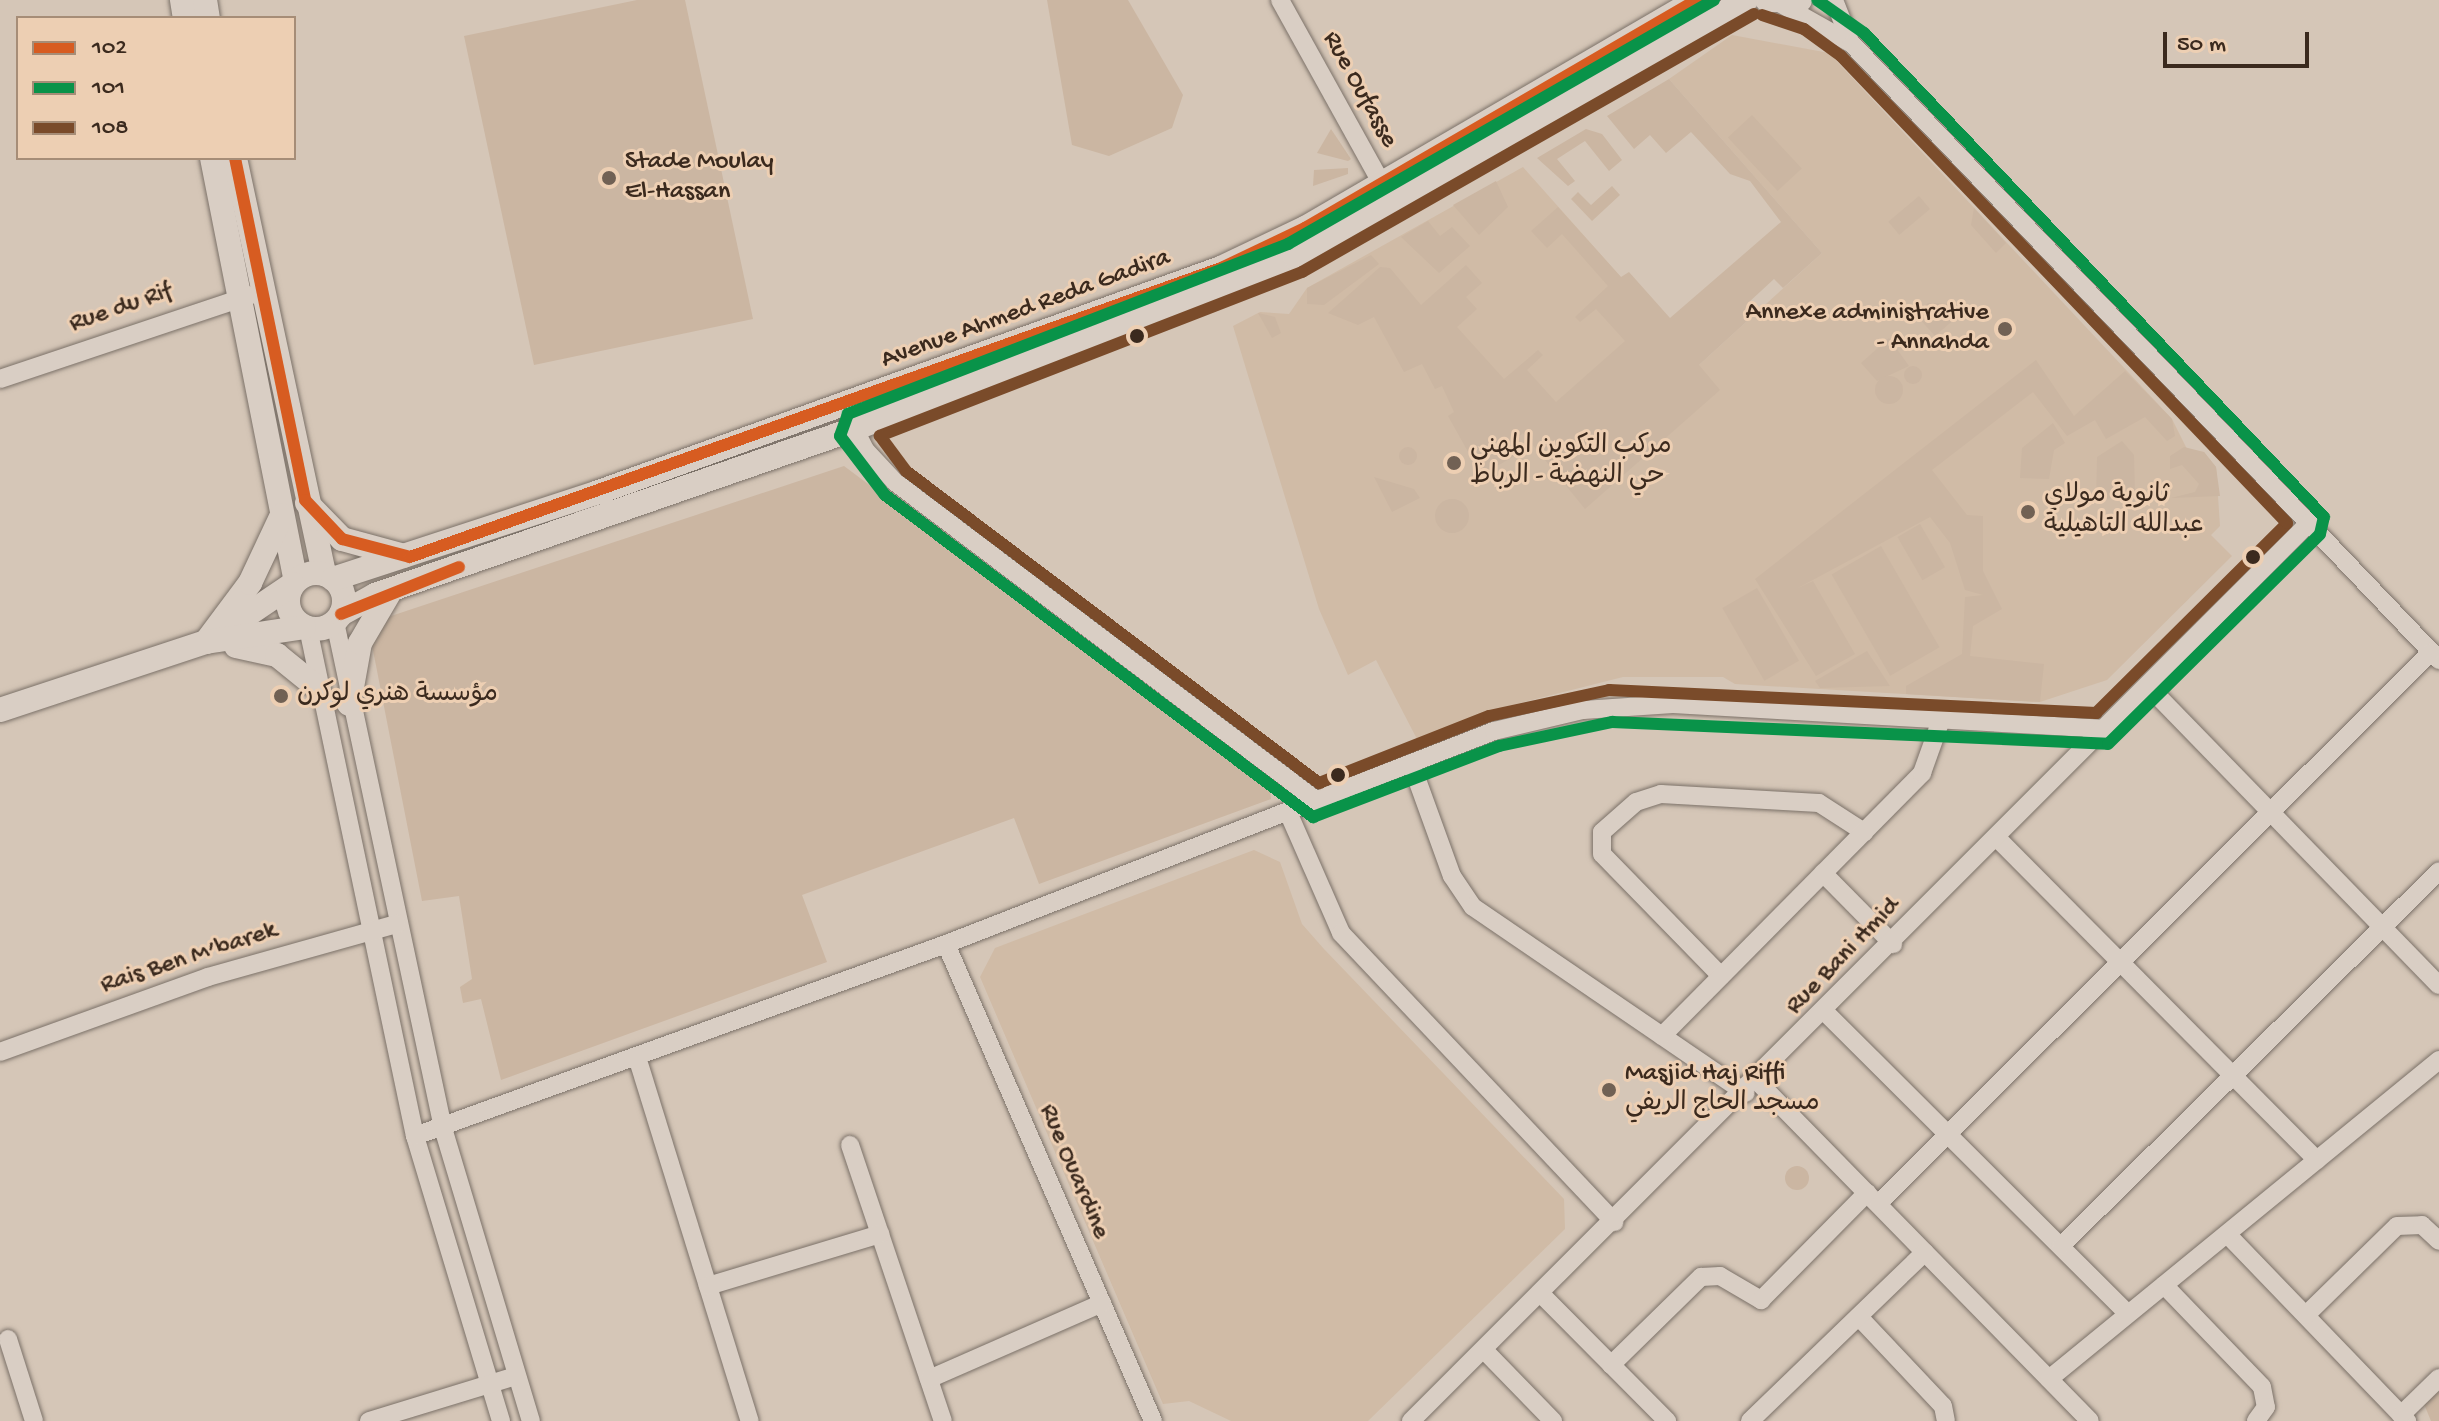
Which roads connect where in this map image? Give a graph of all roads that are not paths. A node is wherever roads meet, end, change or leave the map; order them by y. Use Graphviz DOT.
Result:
graph roads {
  1 [pos="1280,0"];
  2 [pos="1696,0"];
  3 [pos="1746,0"];
  4 [pos="1834,0"];
  5 [pos="1783,1"];
  6 [pos="1852,44"];
  7 [pos="213,160"];
  8 [pos="235,160"];
  9 [pos="1387,194"];
  10 [pos="250,296"];
  11 [pos="0,379"];
  12 [pos="844,405"];
  13 [pos="854,429"];
  14 [pos="305,500"];
  15 [pos="282,515"];
  16 [pos="2309,523"];
  17 [pos="410,557"];
  18 [pos="328,577"];
  19 [pos="295,583"];
  20 [pos="391,590"];
  21 [pos="338,618"];
  22 [pos="306,628"];
  23 [pos="206,642"];
  24 [pos="2435,656"];
  25 [pos="2148,686"];
  26 [pos="319,689"];
  27 [pos="349,704"];
  28 [pos="0,710"];
  29 [pos="1941,720"];
  30 [pos="2102,729"];
  31 [pos="1411,763"];
  32 [pos="1317,801"];
  33 [pos="1288,812"];
  34 [pos="2271,812"];
  35 [pos="1864,832"];
  36 [pos="1997,838"];
  37 [pos="2439,871"];
  38 [pos="1823,873"];
  39 [pos="397,924"];
  40 [pos="2382,926"];
  41 [pos="370,930"];
  42 [pos="946,944"];
  43 [pos="1893,944"];
  44 [pos="2121,962"];
  45 [pos="1721,976"];
  46 [pos="2439,985"];
  47 [pos="1826,1013"];
  48 [pos="1662,1036"];
  49 [pos="0,1052"];
  50 [pos="637,1057"];
  51 [pos="2439,1060"];
  52 [pos="2233,1075"];
  53 [pos="1752,1087"];
  54 [pos="443,1128"];
  55 [pos="1948,1134"];
  56 [pos="415,1136"];
  57 [pos="850,1145"];
  58 [pos="2317,1160"];
  59 [pos="1872,1198"];
  60 [pos="1614,1222"];
  61 [pos="880,1234"];
  62 [pos="2227,1234"];
  63 [pos="2439,1241"];
  64 [pos="2061,1246"];
  65 [pos="1925,1252"];
  66 [pos="2164,1285"];
  67 [pos="708,1286"];
  68 [pos="1541,1294"];
  69 [pos="1102,1303"];
  70 [pos="2128,1314"];
  71 [pos="2306,1315"];
  72 [pos="1859,1317"];
  73 [pos="8,1339"];
  74 [pos="1484,1350"];
  75 [pos="1611,1365"];
  76 [pos="516,1376"];
  77 [pos="2439,1378"];
  78 [pos="929,1379"];
  79 [pos="2049,1379"];
  80 [pos="490,1384"];
  81 [pos="1758,1418"];
  82 [pos="2404,1418"];
  83 [pos="34,1421"];
  84 [pos="369,1421"];
  85 [pos="501,1421"];
  86 [pos="531,1421"];
  87 [pos="750,1421"];
  88 [pos="943,1421"];
  89 [pos="1153,1421"];
  90 [pos="1411,1421"];
  91 [pos="1553,1421"];
  92 [pos="1667,1421"];
  93 [pos="1946,1421"];
  94 [pos="2090,1421"];
  95 [pos="2256,1421"];
  1 -- 9 [label="street, Rue Oufasse"];
  2 -- 9 [label="main road, Avenue Ahmed Reda Gadira"];
  3 -- 9 [label="main road, Avenue Ahmed Reda Gadira"];
  4 -- 6 [label="street"];
  5 -- 6 [label="street"];
  6 -- 16 [label="street"];
  7 -- 10 [label="main road"];
  8 -- 10 [label="main road"];
  9 -- 12 [label="main road, Avenue Ahmed Reda Gadira"];
  9 -- 13 [label="main road, Avenue Ahmed Reda Gadira"];
  10 -- 11 [label="street, Rue du Rif"];
  10 -- 14 [label="main road"];
  10 -- 15 [label="main road"];
  12 -- 13 [label="street"];
  12 -- 17 [label="main road, Avenue Ahmed Reda Gadira"];
  13 -- 20 [label="main road, Avenue Ahmed Reda Gadira"];
  13 -- 32 [label="street"];
  14 -- 17 [label="main road"];
  14 -- 18 [label="main road"];
  15 -- 19 [label="main road"];
  15 -- 23 [label="main road"];
  16 -- 24 [label="street"];
  16 -- 25 [label="street, Rue Bani Hmid"];
  17 -- 18 [label="main road, Avenue Ahmed Reda Gadira"];
  18 -- 19 [label="main road"];
  18 -- 21 [label="main road"];
  19 -- 22 [label="main road"];
  19 -- 23 [label="main road"];
  20 -- 21 [label="main road, Avenue Ahmed Reda Gadira"];
  20 -- 27 [label="main road"];
  21 -- 22 [label="main road"];
  21 -- 27 [label="street"];
  22 -- 23 [label="main road"];
  22 -- 26 [label="street"];
  23 -- 26 [label="main road"];
  23 -- 28 [label="main road"];
  24 -- 34 [label="street"];
  25 -- 30 [label="street, Rue Bani Hmid"];
  25 -- 34 [label="street"];
  26 -- 41 [label="street"];
  27 -- 39 [label="street"];
  29 -- 30 [label="street"];
  29 -- 31 [label="street"];
  29 -- 35 [label="street"];
  30 -- 36 [label="street, Rue Bani Hmid"];
  31 -- 32 [label="street"];
  31 -- 48 [label="street"];
  32 -- 33 [label="street"];
  33 -- 42 [label="street"];
  33 -- 60 [label="street"];
  34 -- 40 [label="street"];
  34 -- 44 [label="street"];
  35 -- 38 [label="street"];
  35 -- 45 [label="street"];
  36 -- 43 [label="street, Rue Bani Hmid"];
  36 -- 44 [label="street"];
  37 -- 40 [label="street"];
  38 -- 43 [label="street"];
  38 -- 45 [label="street"];
  39 -- 41 [label="street, Rais Ben M’barek"];
  39 -- 54 [label="street"];
  40 -- 46 [label="street"];
  40 -- 52 [label="street"];
  41 -- 49 [label="street, Rais Ben M’barek"];
  41 -- 56 [label="street"];
  42 -- 50 [label="street"];
  42 -- 69 [label="street, Rue Ouardine"];
  43 -- 47 [label="street, Rue Bani Hmid"];
  44 -- 52 [label="street"];
  44 -- 55 [label="street"];
  45 -- 48 [label="street"];
  47 -- 53 [label="street, Rue Bani Hmid"];
  47 -- 55 [label="street"];
  48 -- 53 [label="street"];
  50 -- 54 [label="street"];
  50 -- 67 [label="street"];
  51 -- 58 [label="street"];
  52 -- 58 [label="street"];
  52 -- 64 [label="street"];
  53 -- 59 [label="street"];
  53 -- 60 [label="street, Rue Bani Hmid"];
  54 -- 56 [label="street"];
  54 -- 76 [label="street"];
  55 -- 59 [label="street"];
  55 -- 64 [label="street"];
  56 -- 80 [label="street"];
  57 -- 61 [label="street"];
  58 -- 62 [label="street"];
  59 -- 65 [label="street"];
  59 -- 75 [label="street"];
  60 -- 68 [label="street, Rue Bani Hmid"];
  61 -- 67 [label="street"];
  61 -- 78 [label="street"];
  62 -- 66 [label="street"];
  62 -- 71 [label="street"];
  63 -- 71 [label="street"];
  64 -- 70 [label="street"];
  65 -- 72 [label="street"];
  65 -- 79 [label="street"];
  66 -- 70 [label="street"];
  66 -- 95 [label="street"];
  67 -- 87 [label="street"];
  68 -- 74 [label="street, Rue Bani Hmid"];
  68 -- 75 [label="street"];
  69 -- 78 [label="street"];
  69 -- 89 [label="street, Rue Ouardine"];
  70 -- 79 [label="street"];
  71 -- 82 [label="street"];
  72 -- 81 [label="street"];
  72 -- 93 [label="street"];
  73 -- 83 [label="street"];
  74 -- 90 [label="street, Rue Bani Hmid"];
  74 -- 91 [label="street"];
  75 -- 92 [label="street"];
  76 -- 80 [label="street"];
  76 -- 86 [label="street"];
  77 -- 82 [label="street"];
  78 -- 88 [label="street"];
  79 -- 94 [label="street"];
  80 -- 84 [label="street"];
  80 -- 85 [label="street"];
}
